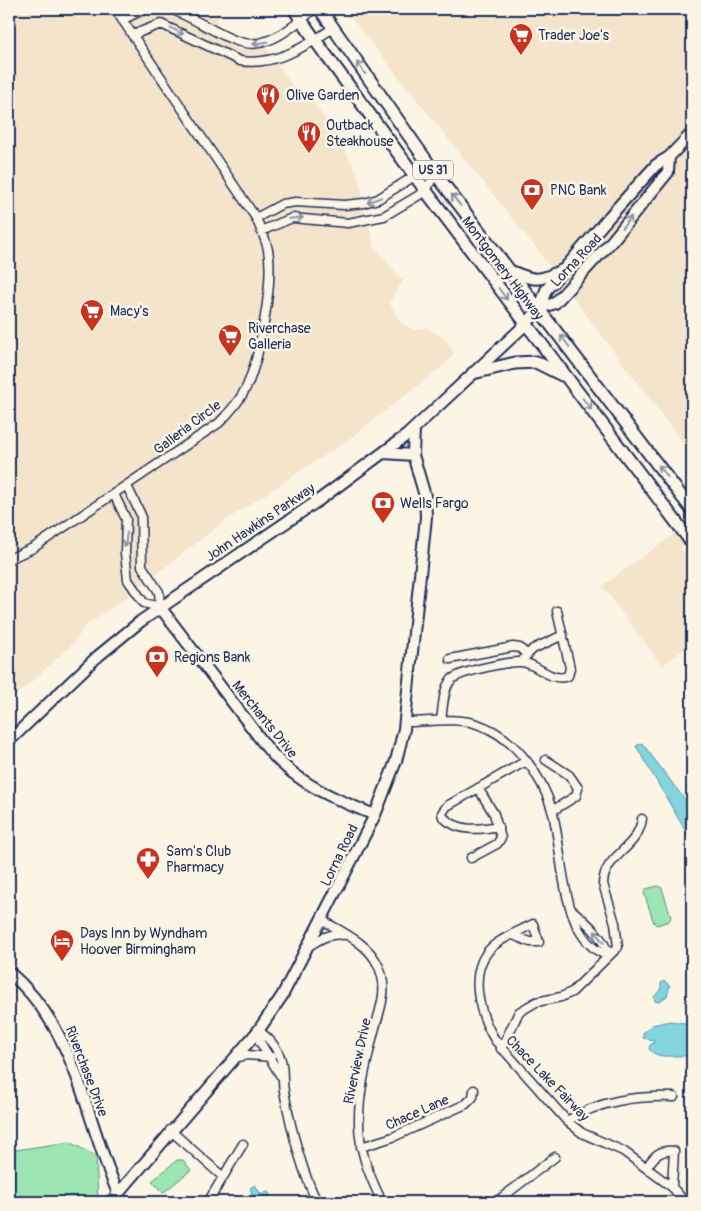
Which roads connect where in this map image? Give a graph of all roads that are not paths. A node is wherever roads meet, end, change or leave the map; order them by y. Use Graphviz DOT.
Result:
graph roads {
  1 [pos="115,9"];
  2 [pos="145,9"];
  3 [pos="171,9"];
  4 [pos="294,9"];
  5 [pos="314,9"];
  6 [pos="320,9"];
  7 [pos="122,20"];
  8 [pos="302,20"];
  9 [pos="333,28"];
  10 [pos="132,35"];
  11 [pos="315,40"];
  12 [pos="692,133"];
  13 [pos="669,157"];
  14 [pos="435,173"];
  15 [pos="416,175"];
  16 [pos="426,191"];
  17 [pos="256,218"];
  18 [pos="261,231"];
  19 [pos="567,267"];
  20 [pos="511,271"];
  21 [pos="540,308"];
  22 [pos="526,324"];
  23 [pos="473,373"];
  24 [pos="568,378"];
  25 [pos="414,428"];
  26 [pos="383,453"];
  27 [pos="413,455"];
  28 [pos="126,486"];
  29 [pos="114,494"];
  30 [pos="692,510"];
  31 [pos="692,543"];
  32 [pos="9,559"];
  33 [pos="160,607"];
  34 [pos="558,611"];
  35 [pos="563,635"];
  36 [pos="526,654"];
  37 [pos="470,656"];
  38 [pos="450,659"];
  39 [pos="522,662"];
  40 [pos="473,671"];
  41 [pos="441,720"];
  42 [pos="405,722"];
  43 [pos="9,741"];
  44 [pos="546,760"];
  45 [pos="526,761"];
  46 [pos="478,788"];
  47 [pos="552,811"];
  48 [pos="374,815"];
  49 [pos="642,819"];
  50 [pos="498,826"];
  51 [pos="471,858"];
  52 [pos="572,910"];
  53 [pos="322,920"];
  54 [pos="348,935"];
  55 [pos="513,935"];
  56 [pos="309,946"];
  57 [pos="609,956"];
  58 [pos="9,972"];
  59 [pos="258,1031"];
  60 [pos="501,1049"];
  61 [pos="271,1057"];
  62 [pos="234,1058"];
  63 [pos="282,1079"];
  64 [pos="474,1090"];
  65 [pos="674,1097"];
  66 [pos="567,1121"];
  67 [pos="170,1130"];
  68 [pos="243,1144"];
  69 [pos="361,1147"];
  70 [pos="555,1157"];
  71 [pos="647,1167"];
  72 [pos="222,1176"];
  73 [pos="672,1187"];
  74 [pos="118,1193"];
  75 [pos="111,1202"];
  76 [pos="208,1202"];
  77 [pos="316,1202"];
  78 [pos="382,1202"];
  79 [pos="496,1202"];
  80 [pos="685,1202"];
  1 -- 7 [label="street, Galleria Circle"];
  2 -- 7 [label="street"];
  8 -- 3 [label="street, one-way"];
  4 -- 8 [label="main road, Montgomery Highway / US 31"];
  5 -- 8 [label="street"];
  6 -- 9 [label="main road, Montgomery Highway / US 31"];
  7 -- 10 [label="street, Galleria Circle"];
  8 -- 11 [label="main road, Montgomery Highway / US 31"];
  9 -- 11 [label="street"];
  14 -- 9 [label="main road, Montgomery Highway / US 31, one-way"];
  10 -- 11 [label="street, one-way"];
  10 -- 17 [label="street, Galleria Circle"];
  11 -- 15 [label="main road, Montgomery Highway / US 31"];
  12 -- 13 [label="street, Lorna Road"];
  13 -- 19 [label="street, Lorna Road"];
  21 -- 13 [label="street, Lorna Road, one-way"];
  14 -- 15 [label="street"];
  14 -- 16 [label="street"];
  20 -- 14 [label="main road, Montgomery Highway / US 31, one-way"];
  15 -- 16 [label="main road, Montgomery Highway / US 31"];
  15 -- 17 [label="street, one-way"];
  18 -- 16 [label="street, one-way"];
  16 -- 22 [label="main road, Montgomery Highway / US 31, one-way"];
  17 -- 18 [label="street, Galleria Circle"];
  18 -- 28 [label="street, Galleria Circle"];
  19 -- 20 [label="street"];
  19 -- 21 [label="street, Lorna Road"];
  20 -- 21 [label="main road, Montgomery Highway / US 31"];
  21 -- 22 [label="street, John Hawkins Parkway"];
  30 -- 21 [label="main road, Montgomery Highway / US 31, one-way"];
  22 -- 23 [label="street, John Hawkins Parkway"];
  22 -- 24 [label="main road, Montgomery Highway / US 31"];
  23 -- 24 [label="main road"];
  23 -- 25 [label="street, John Hawkins Parkway"];
  24 -- 31 [label="main road, Montgomery Highway / US 31, one-way"];
  25 -- 26 [label="street, John Hawkins Parkway"];
  25 -- 27 [label="street, Lorna Road"];
  26 -- 27 [label="street"];
  26 -- 33 [label="street, John Hawkins Parkway"];
  27 -- 42 [label="street, Lorna Road"];
  28 -- 29 [label="street, Galleria Circle"];
  28 -- 33 [label="street"];
  29 -- 32 [label="street, Galleria Circle"];
  29 -- 33 [label="street, one-way"];
  33 -- 43 [label="street, John Hawkins Parkway"];
  33 -- 48 [label="street, Merchants Drive"];
  34 -- 35 [label="street"];
  35 -- 36 [label="street"];
  35 -- 39 [label="street"];
  36 -- 37 [label="street"];
  36 -- 39 [label="street"];
  37 -- 38 [label="street"];
  37 -- 40 [label="street"];
  39 -- 40 [label="street"];
  40 -- 41 [label="street"];
  41 -- 42 [label="street"];
  41 -- 45 [label="street"];
  42 -- 48 [label="street, Lorna Road"];
  44 -- 47 [label="street"];
  45 -- 46 [label="street"];
  45 -- 47 [label="street"];
  46 -- 50 [label="street"];
  46 -- 50 [label="street"];
  47 -- 52 [label="street"];
  48 -- 53 [label="street, Lorna Road"];
  49 -- 57 [label="street"];
  50 -- 51 [label="street"];
  57 -- 52 [label="street, one-way"];
  52 -- 57 [label="street"];
  53 -- 54 [label="street, Riverview Drive"];
  53 -- 56 [label="street, Lorna Road"];
  54 -- 56 [label="street"];
  54 -- 69 [label="street, Riverview Drive"];
  55 -- 60 [label="street, Chace Lake Fairway"];
  56 -- 59 [label="street, Lorna Road"];
  57 -- 60 [label="street"];
  58 -- 74 [label="street, Riverchase Drive"];
  59 -- 61 [label="street"];
  59 -- 62 [label="street, Lorna Road"];
  59 -- 63 [label="street"];
  60 -- 66 [label="street, Chace Lake Fairway"];
  61 -- 62 [label="street"];
  61 -- 63 [label="street"];
  62 -- 67 [label="street, Lorna Road"];
  63 -- 77 [label="street"];
  64 -- 69 [label="street, Chace Lane"];
  65 -- 66 [label="street"];
  66 -- 71 [label="street, Chace Lake Fairway"];
  67 -- 72 [label="street"];
  67 -- 74 [label="street, Lorna Road"];
  68 -- 72 [label="street"];
  69 -- 78 [label="street, Riverview Drive"];
  70 -- 79 [label="street"];
  71 -- 73 [label="street, Chace Lake Fairway"];
  71 -- 73 [label="street"];
  72 -- 76 [label="street"];
  73 -- 80 [label="street, Chace Lake Fairway"];
  74 -- 75 [label="street, Lorna Road"];
}
